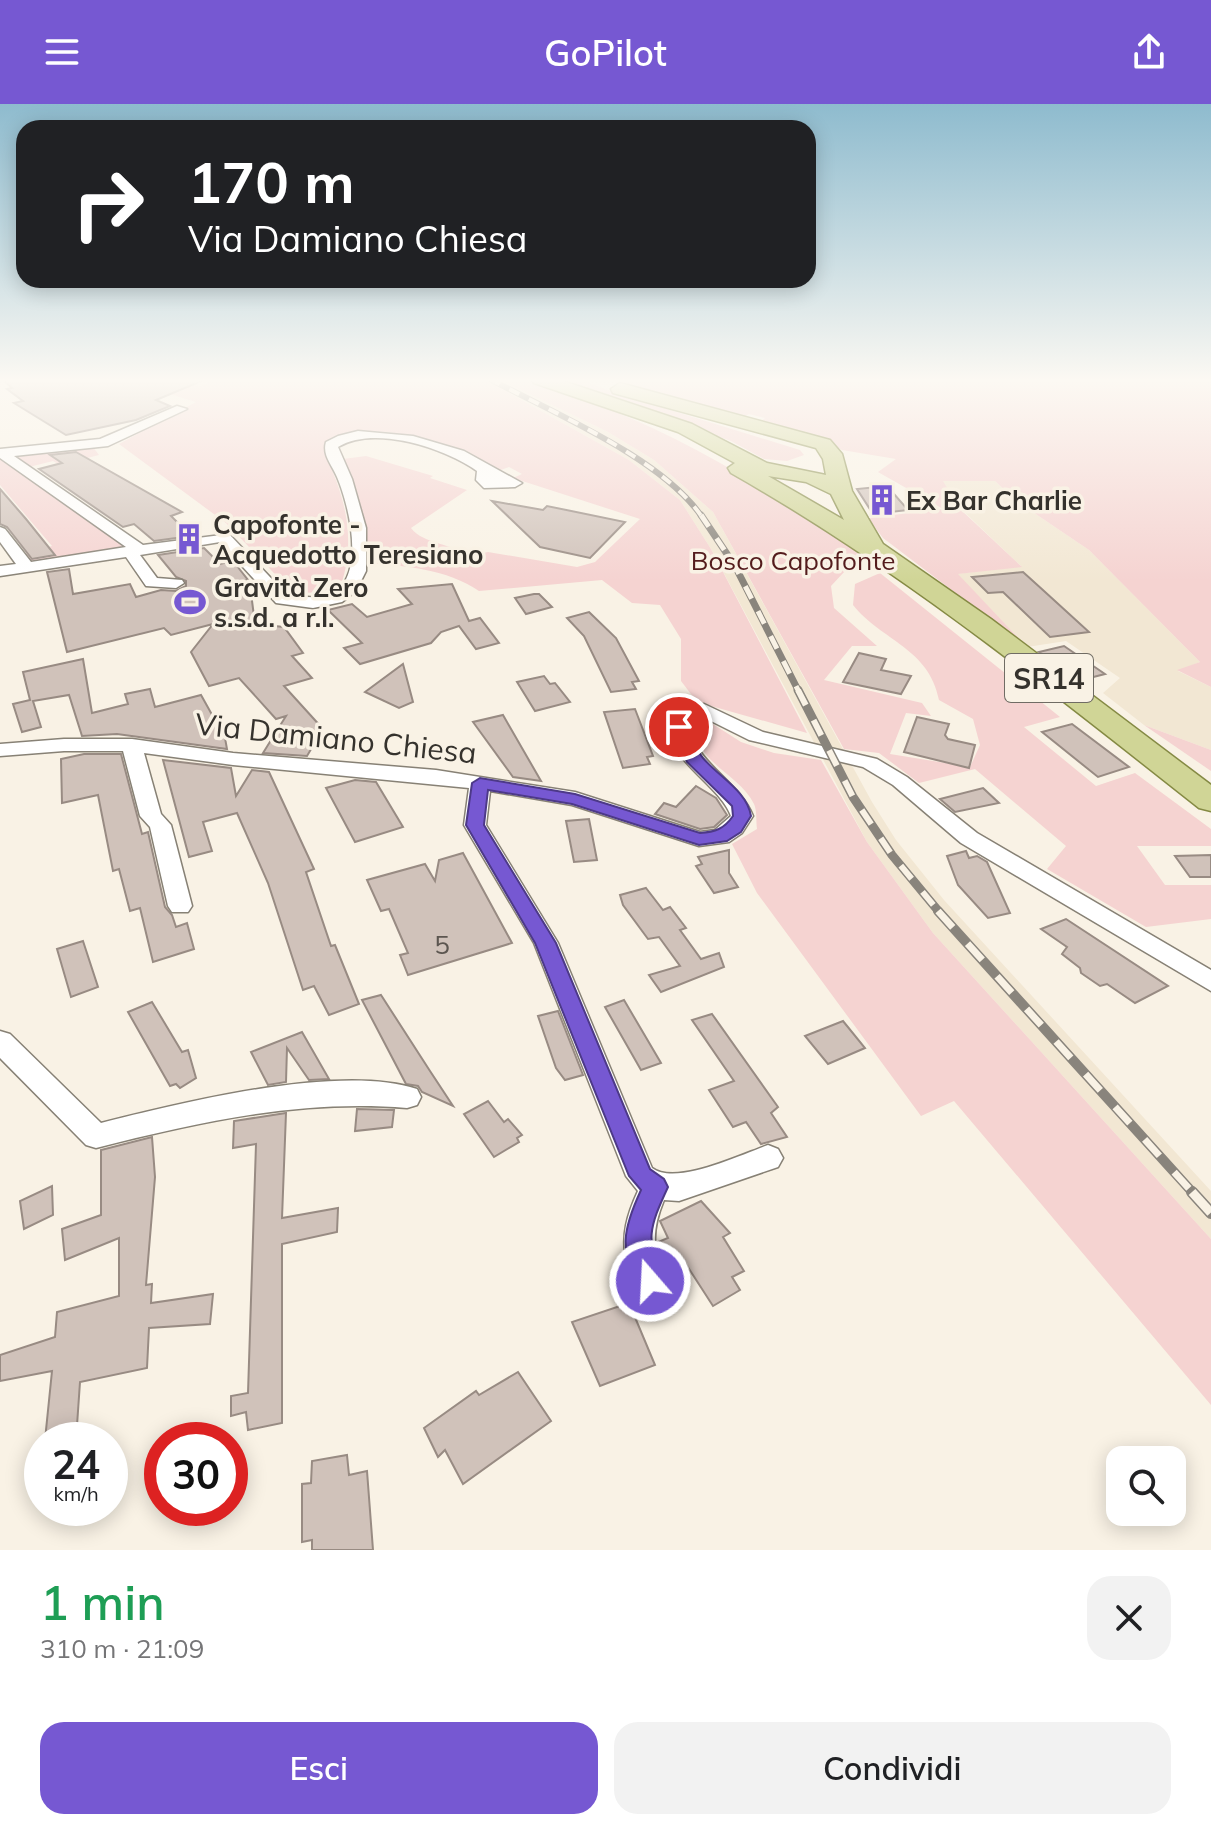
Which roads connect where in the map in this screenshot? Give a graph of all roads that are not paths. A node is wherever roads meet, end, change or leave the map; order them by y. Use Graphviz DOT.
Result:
graph roads {
  1 [pos="67,446"];
  2 [pos="331,446"];
  3 [pos="438,446"];
  4 [pos="702,446"];
  5 [pos="722,446"];
  6 [pos="807,446"];
  7 [pos="725,448"];
  8 [pos="0,453"];
  9 [pos="827,460"];
  10 [pos="484,470"];
  11 [pos="794,485"];
  12 [pos="841,490"];
  13 [pos="0,532"];
  14 [pos="135,551"];
  15 [pos="887,556"];
  16 [pos="26,566"];
  17 [pos="0,571"];
  18 [pos="176,583"];
  19 [pos="132,745"];
  20 [pos="0,750"];
  21 [pos="480,783"];
  22 [pos="1211,801"];
  23 [pos="180,906"];
  24 [pos="1211,982"];
  25 [pos="0,1041"];
  26 [pos="407,1097"];
  27 [pos="768,1158"];
  28 [pos="655,1187"];
  29 [pos="661,1301"];
  1 -- 8 [label="street"];
  2 -- 14 [label="street"];
  3 -- 10 [label="street"];
  4 -- 11 [label="main road"];
  5 -- 7 [label="main road"];
  6 -- 9 [label="main road"];
  7 -- 9 [label="main road"];
  7 -- 11 [label="main road"];
  8 -- 14 [label="street"];
  9 -- 11 [label="main road"];
  9 -- 12 [label="main road"];
  11 -- 12 [label="main road"];
  11 -- 15 [label="main road, SR14"];
  12 -- 15 [label="main road, SR14"];
  13 -- 16 [label="street"];
  14 -- 16 [label="street"];
  14 -- 18 [label="street"];
  15 -- 22 [label="main road, SR14"];
  16 -- 17 [label="street"];
  19 -- 20 [label="street, Via Damiano Chiesa"];
  19 -- 21 [label="street, Via Damiano Chiesa"];
  19 -- 23 [label="street"];
  21 -- 24 [label="street, Via Damiano Chiesa"];
  21 -- 28 [label="street"];
  25 -- 26 [label="street"];
  27 -- 28 [label="street"];
  28 -- 29 [label="street"];
}
